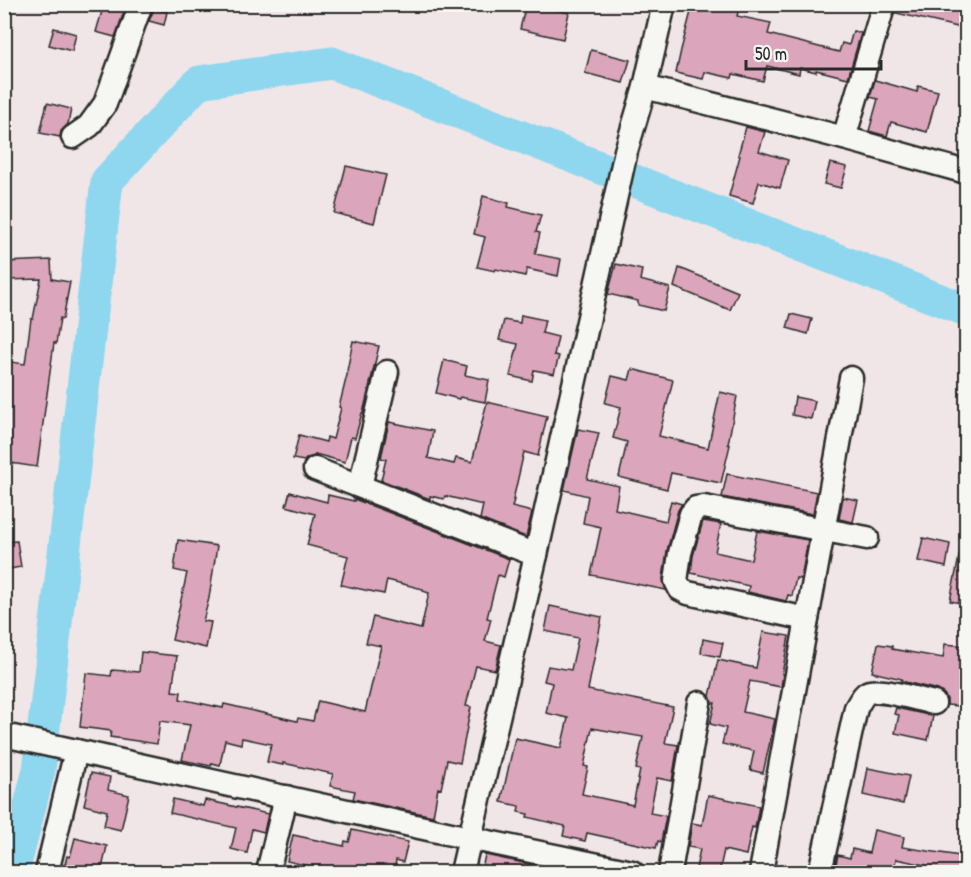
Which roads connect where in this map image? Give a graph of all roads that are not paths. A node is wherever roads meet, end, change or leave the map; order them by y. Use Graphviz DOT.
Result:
graph roads {
  1 [pos="141,4"];
  2 [pos="664,4"];
  3 [pos="884,4"];
  4 [pos="645,87"];
  5 [pos="73,136"];
  6 [pos="844,138"];
  7 [pos="966,172"];
  8 [pos="387,372"];
  9 [pos="851,378"];
  10 [pos="315,468"];
  11 [pos="360,486"];
  12 [pos="823,529"];
  13 [pos="867,538"];
  14 [pos="536,555"];
  15 [pos="807,619"];
  16 [pos="699,703"];
  17 [pos="934,703"];
  18 [pos="9,736"];
  19 [pos="72,750"];
  20 [pos="286,797"];
  21 [pos="469,838"];
  22 [pos="47,873"];
  23 [pos="268,873"];
  24 [pos="462,873"];
  25 [pos="633,873"];
  26 [pos="670,873"];
  27 [pos="761,873"];
  28 [pos="820,873"];
  1 -- 5 [label="street"];
  2 -- 4 [label="street"];
  3 -- 6 [label="street"];
  4 -- 6 [label="street"];
  4 -- 14 [label="street"];
  6 -- 7 [label="street"];
  8 -- 11 [label="street"];
  9 -- 12 [label="street"];
  10 -- 11 [label="street"];
  11 -- 14 [label="street"];
  12 -- 13 [label="street"];
  12 -- 15 [label="street"];
  12 -- 15 [label="street"];
  14 -- 21 [label="street"];
  15 -- 27 [label="street"];
  16 -- 26 [label="street"];
  17 -- 28 [label="street"];
  18 -- 19 [label="street"];
  19 -- 20 [label="street"];
  19 -- 22 [label="street"];
  20 -- 21 [label="street"];
  20 -- 23 [label="street"];
  21 -- 24 [label="street"];
  21 -- 25 [label="street"];
}
